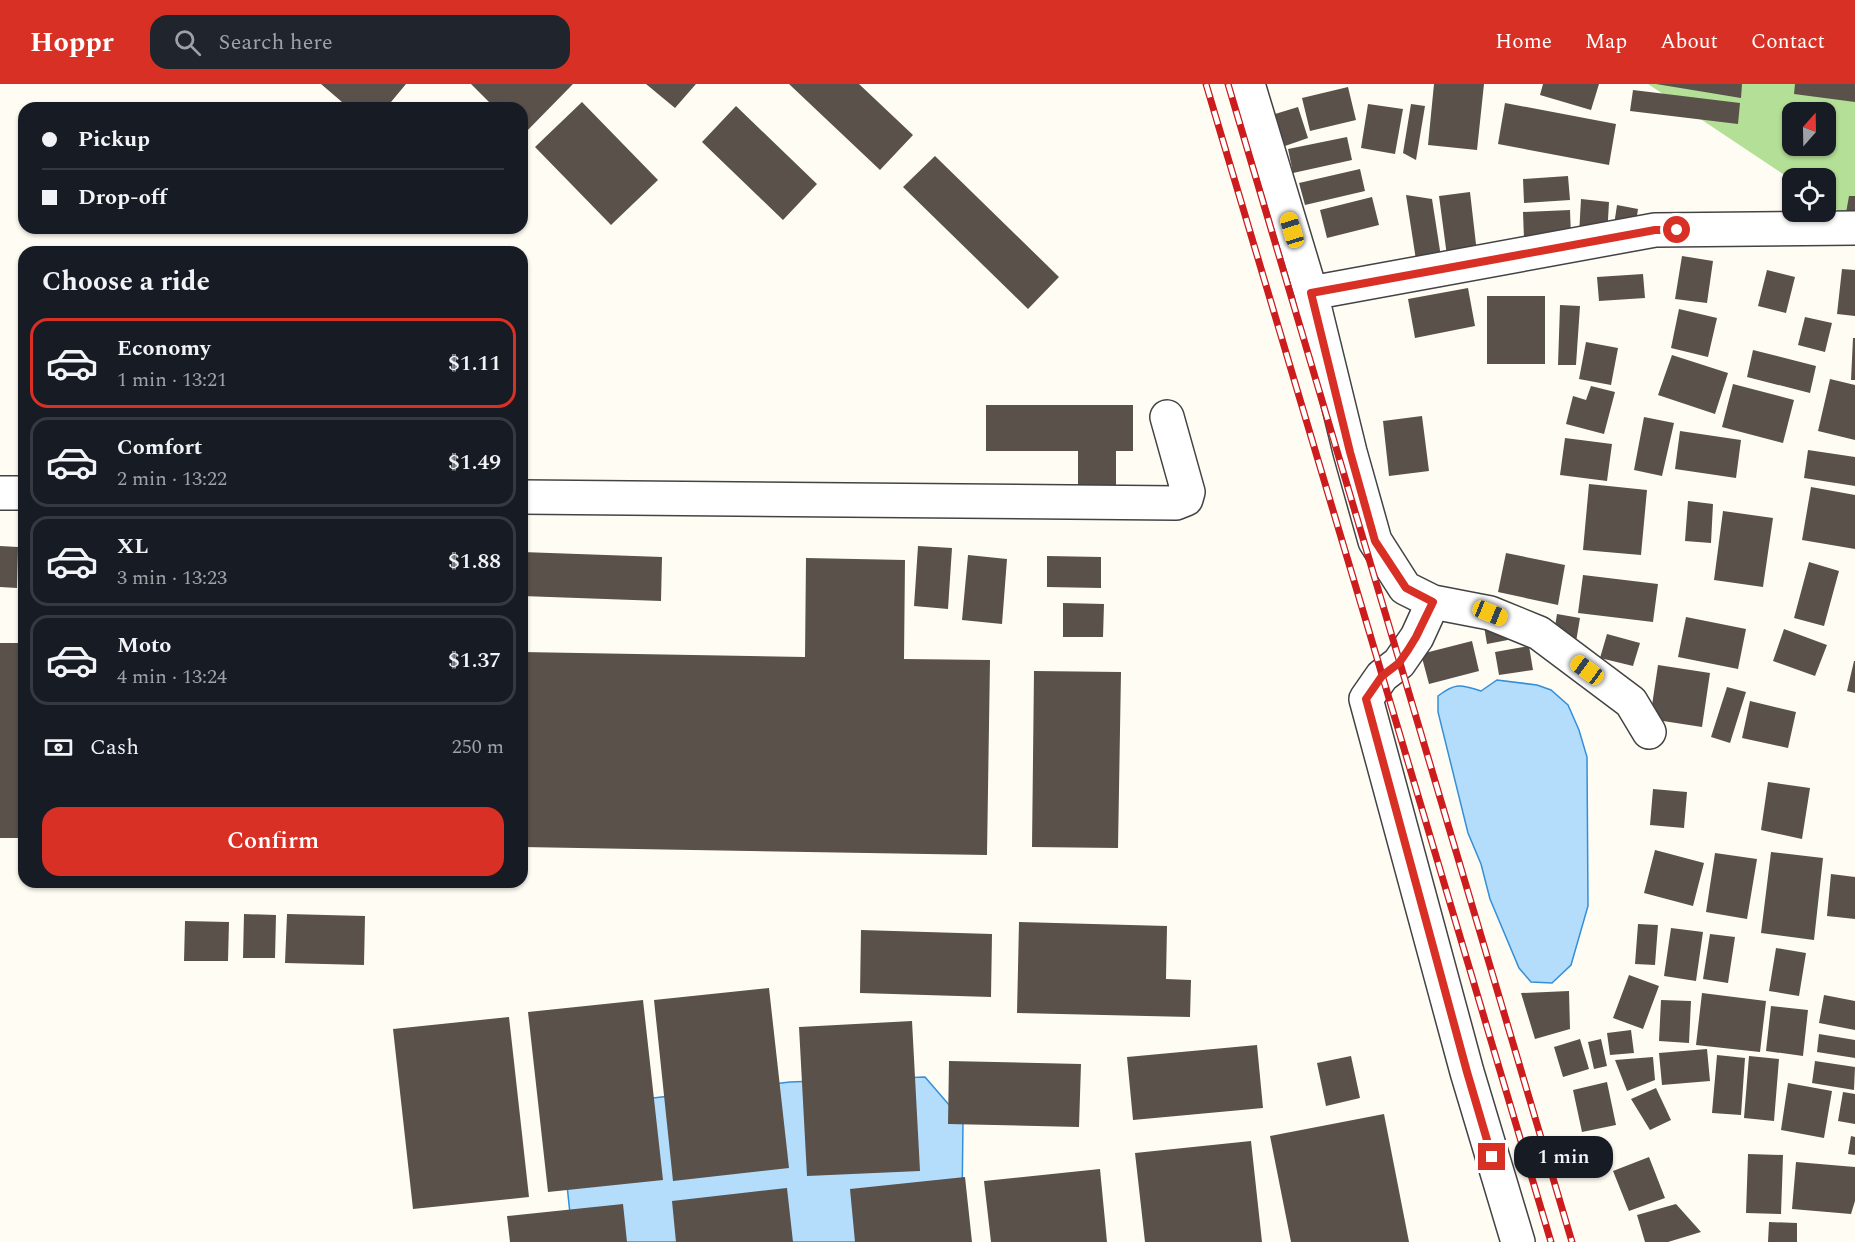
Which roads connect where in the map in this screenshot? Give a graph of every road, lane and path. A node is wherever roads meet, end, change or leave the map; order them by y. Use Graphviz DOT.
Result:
graph roads {
  1 [pos="1248,84"];
  2 [pos="1855,228"];
  3 [pos="1311,293"];
  4 [pos="1167,417"];
  5 [pos="0,493"];
  6 [pos="18,493"];
  7 [pos="528,497"];
  8 [pos="1433,602"];
  9 [pos="1649,732"];
  10 [pos="1518,1242"];
  1 -- 3 [label="street"];
  2 -- 3 [label="street"];
  3 -- 8 [label="street"];
  4 -- 7 [label="street"];
  5 -- 6 [label="street"];
  8 -- 9 [label="street"];
  8 -- 10 [label="street"];
}
